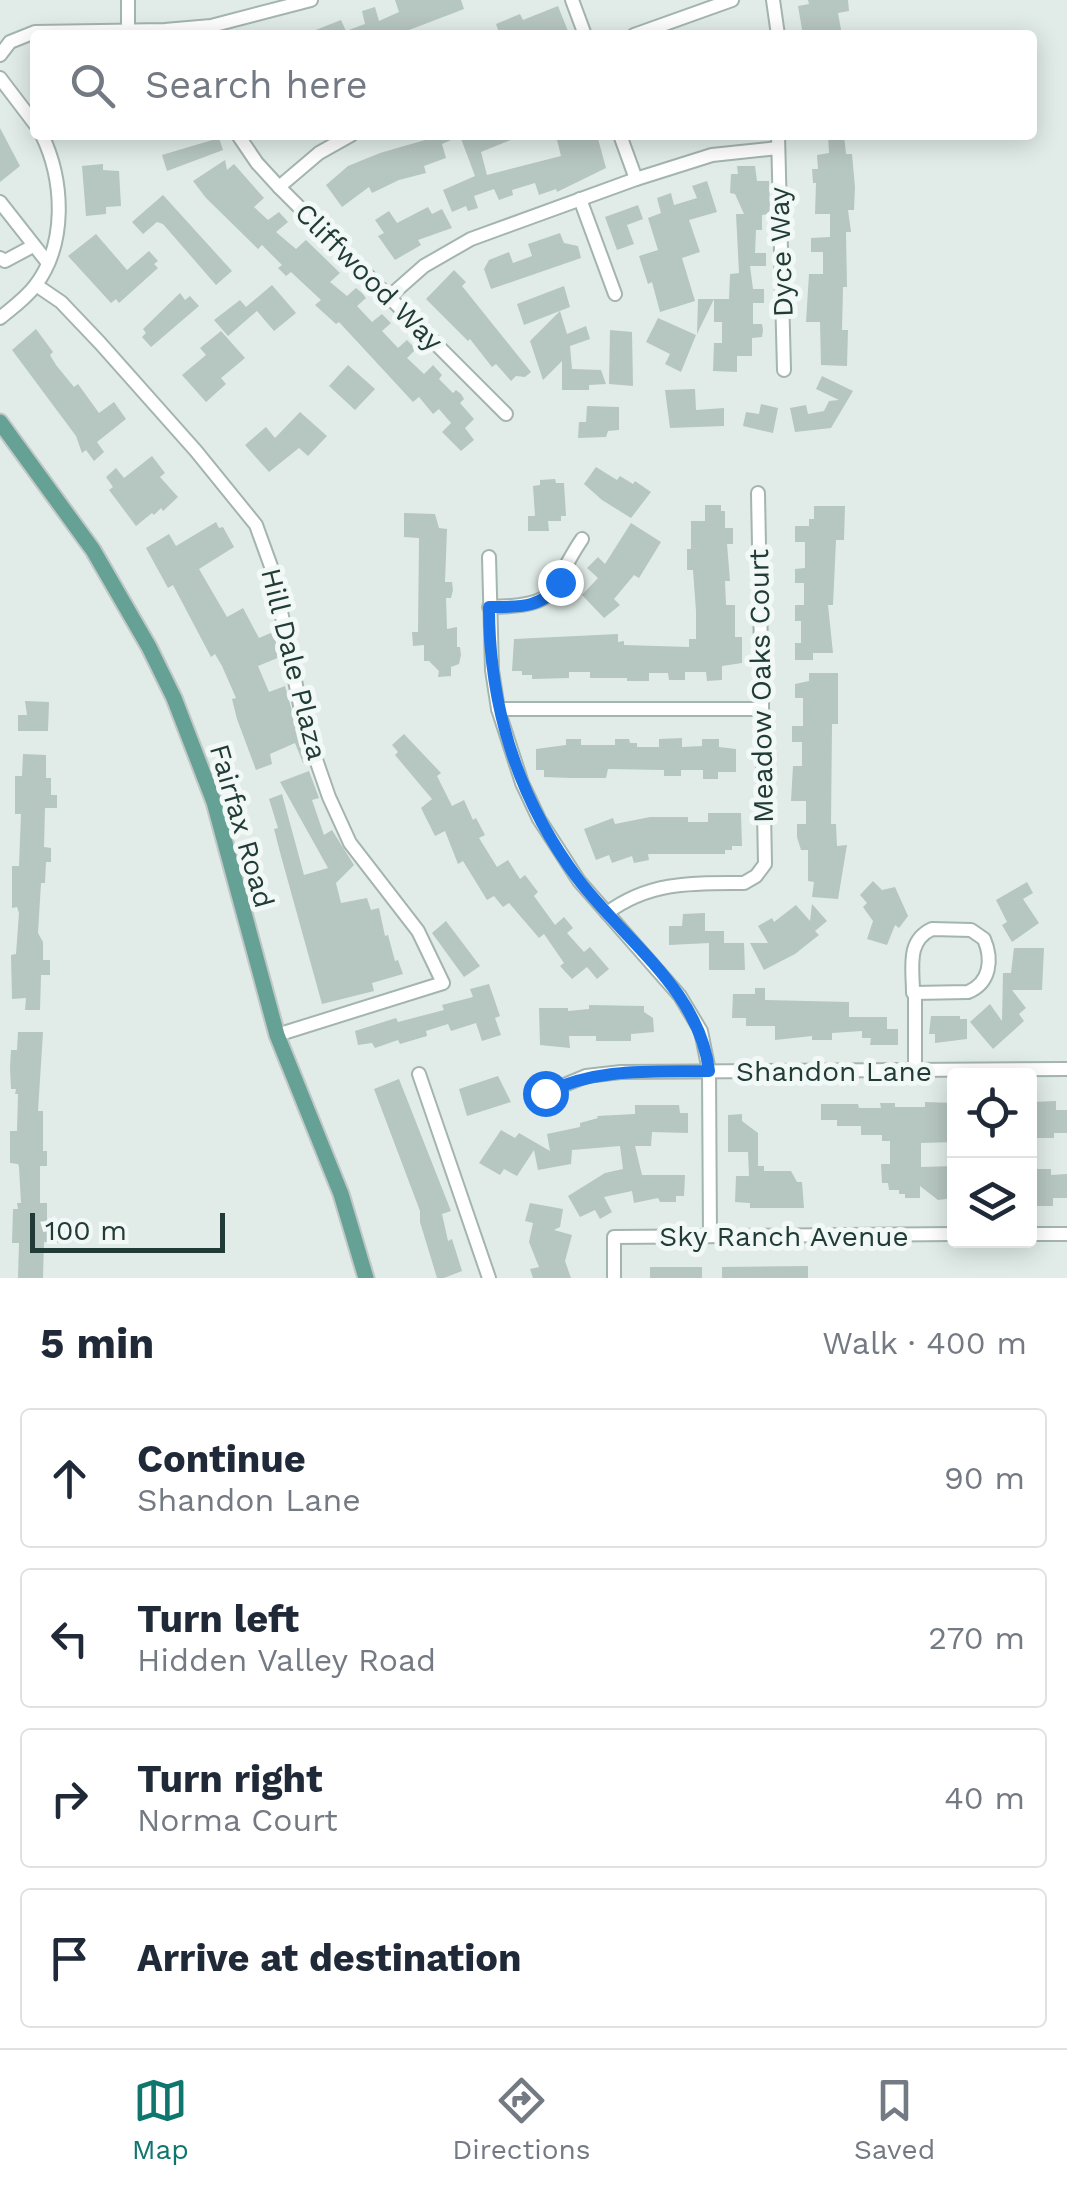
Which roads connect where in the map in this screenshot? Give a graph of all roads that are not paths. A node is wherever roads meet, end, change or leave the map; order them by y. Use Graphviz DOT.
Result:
graph roads {
  1 [pos="128,0"];
  2 [pos="311,0"];
  3 [pos="572,0"];
  4 [pos="732,0"];
  5 [pos="772,0"];
  6 [pos="128,30"];
  7 [pos="212,30"];
  8 [pos="582,30"];
  9 [pos="648,30"];
  10 [pos="777,30"];
  11 [pos="30,34"];
  12 [pos="0,55"];
  13 [pos="0,78"];
  14 [pos="30,117"];
  15 [pos="44,140"];
  16 [pos="241,140"];
  17 [pos="342,140"];
  18 [pos="622,140"];
  19 [pos="778,142"];
  20 [pos="636,179"];
  21 [pos="278,187"];
  22 [pos="580,200"];
  23 [pos="0,202"];
  24 [pos="33,246"];
  25 [pos="0,258"];
  26 [pos="48,263"];
  27 [pos="36,285"];
  28 [pos="615,294"];
  29 [pos="390,296"];
  30 [pos="0,318"];
  31 [pos="784,370"];
  32 [pos="506,414"];
  33 [pos="0,422"];
  34 [pos="758,493"];
  35 [pos="582,538"];
  36 [pos="488,556"];
  37 [pos="489,607"];
  38 [pos="761,708"];
  39 [pos="498,710"];
  40 [pos="607,913"];
  41 [pos="915,993"];
  42 [pos="277,1035"];
  43 [pos="1067,1069"];
  44 [pos="915,1070"];
  45 [pos="709,1071"];
  46 [pos="419,1074"];
  47 [pos="545,1093"];
  48 [pos="947,1234"];
  49 [pos="1037,1234"];
  50 [pos="1067,1234"];
  51 [pos="710,1236"];
  52 [pos="366,1278"];
  53 [pos="490,1278"];
  54 [pos="614,1278"];
  1 -- 6 [label="street"];
  2 -- 7 [label="street"];
  3 -- 8 [label="street"];
  4 -- 9 [label="street"];
  5 -- 10 [label="street"];
  11 -- 12 [label="street"];
  13 -- 14 [label="street"];
  15 -- 26 [label="street"];
  16 -- 21 [label="street, Cliffwood Way"];
  17 -- 21 [label="street"];
  18 -- 20 [label="street"];
  19 -- 20 [label="street"];
  19 -- 31 [label="street, Dyce Way"];
  20 -- 22 [label="street"];
  21 -- 29 [label="street, Cliffwood Way"];
  22 -- 28 [label="street"];
  22 -- 29 [label="street"];
  23 -- 24 [label="street"];
  24 -- 25 [label="street"];
  24 -- 26 [label="street"];
  26 -- 27 [label="street"];
  27 -- 30 [label="street"];
  27 -- 42 [label="street, Hill Dale Plaza"];
  29 -- 32 [label="street, Cliffwood Way"];
  33 -- 42 [label="main road, Fairfax Road"];
  34 -- 38 [label="street, Meadow Oaks Court"];
  35 -- 37 [label="street"];
  36 -- 37 [label="street"];
  37 -- 39 [label="street"];
  38 -- 39 [label="street"];
  38 -- 40 [label="street, Meadow Oaks Court"];
  39 -- 40 [label="street"];
  40 -- 45 [label="street"];
  41 -- 41 [label="street"];
  41 -- 44 [label="street"];
  42 -- 52 [label="main road, Fairfax Road"];
  43 -- 44 [label="street, Shandon Lane"];
  44 -- 45 [label="street, Shandon Lane"];
  45 -- 47 [label="street, Shandon Lane"];
  45 -- 51 [label="street"];
  46 -- 53 [label="street"];
  48 -- 51 [label="street, Sky Ranch Avenue"];
  49 -- 50 [label="street"];
  51 -- 54 [label="street, Sky Ranch Avenue"];
}
